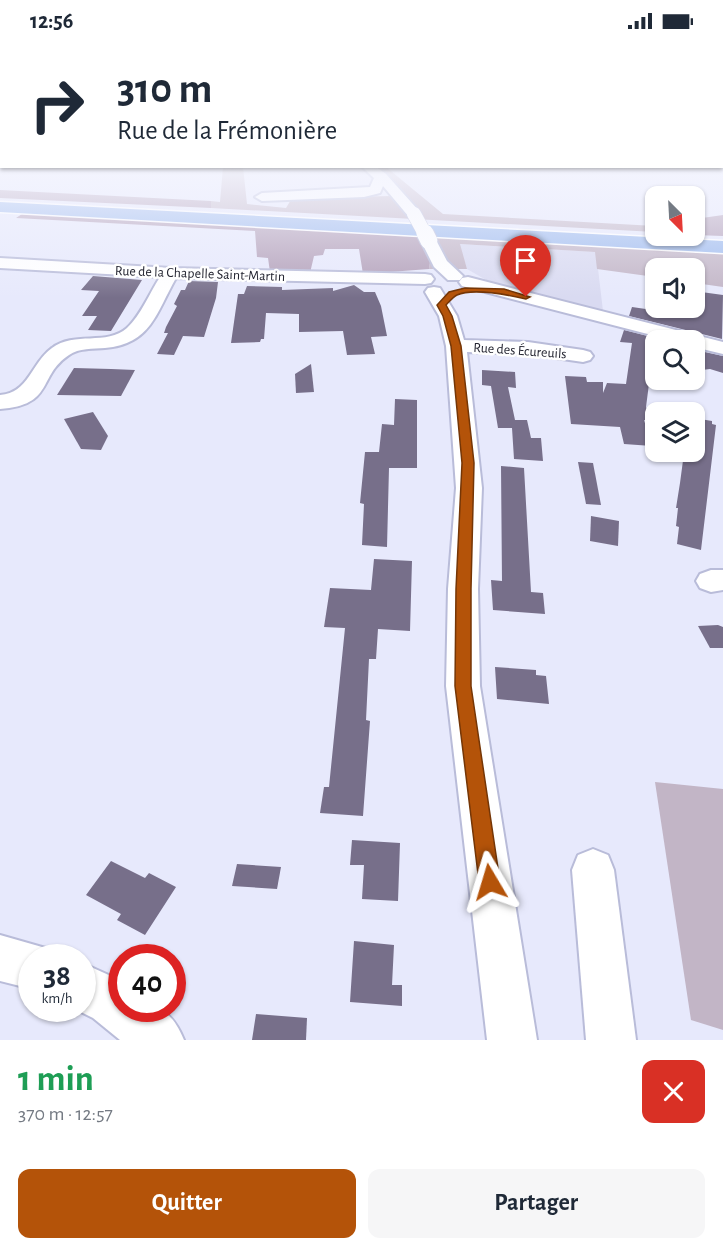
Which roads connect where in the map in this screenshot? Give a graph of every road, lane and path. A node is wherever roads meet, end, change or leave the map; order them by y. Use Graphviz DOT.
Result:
graph roads {
  1 [pos="83,206"];
  2 [pos="408,206"];
  3 [pos="0,207"];
  4 [pos="723,241"];
  5 [pos="723,247"];
  6 [pos="0,263"];
  7 [pos="171,273"];
  8 [pos="444,284"];
  9 [pos="456,346"];
  10 [pos="723,348"];
  11 [pos="583,356"];
  12 [pos="0,402"];
  13 [pos="593,870"];
  14 [pos="0,958"];
  15 [pos="18,962"];
  16 [pos="96,994"];
  17 [pos="159,1040"];
  18 [pos="512,1040"];
  19 [pos="611,1040"];
  1 -- 4 [label="highway"];
  2 -- 8 [label="street, bridge"];
  3 -- 5 [label="highway"];
  6 -- 7 [label="street, Rue de la Chapelle Saint-Martin"];
  7 -- 8 [label="street, Rue de la Chapelle Saint-Martin"];
  7 -- 12 [label="street"];
  8 -- 9 [label="street"];
  8 -- 10 [label="street, Rue de la Chapelle Saint-Martin"];
  9 -- 11 [label="street, Rue des Écureuils"];
  9 -- 18 [label="street"];
  13 -- 19 [label="street"];
  14 -- 15 [label="street"];
  16 -- 17 [label="street"];
}
